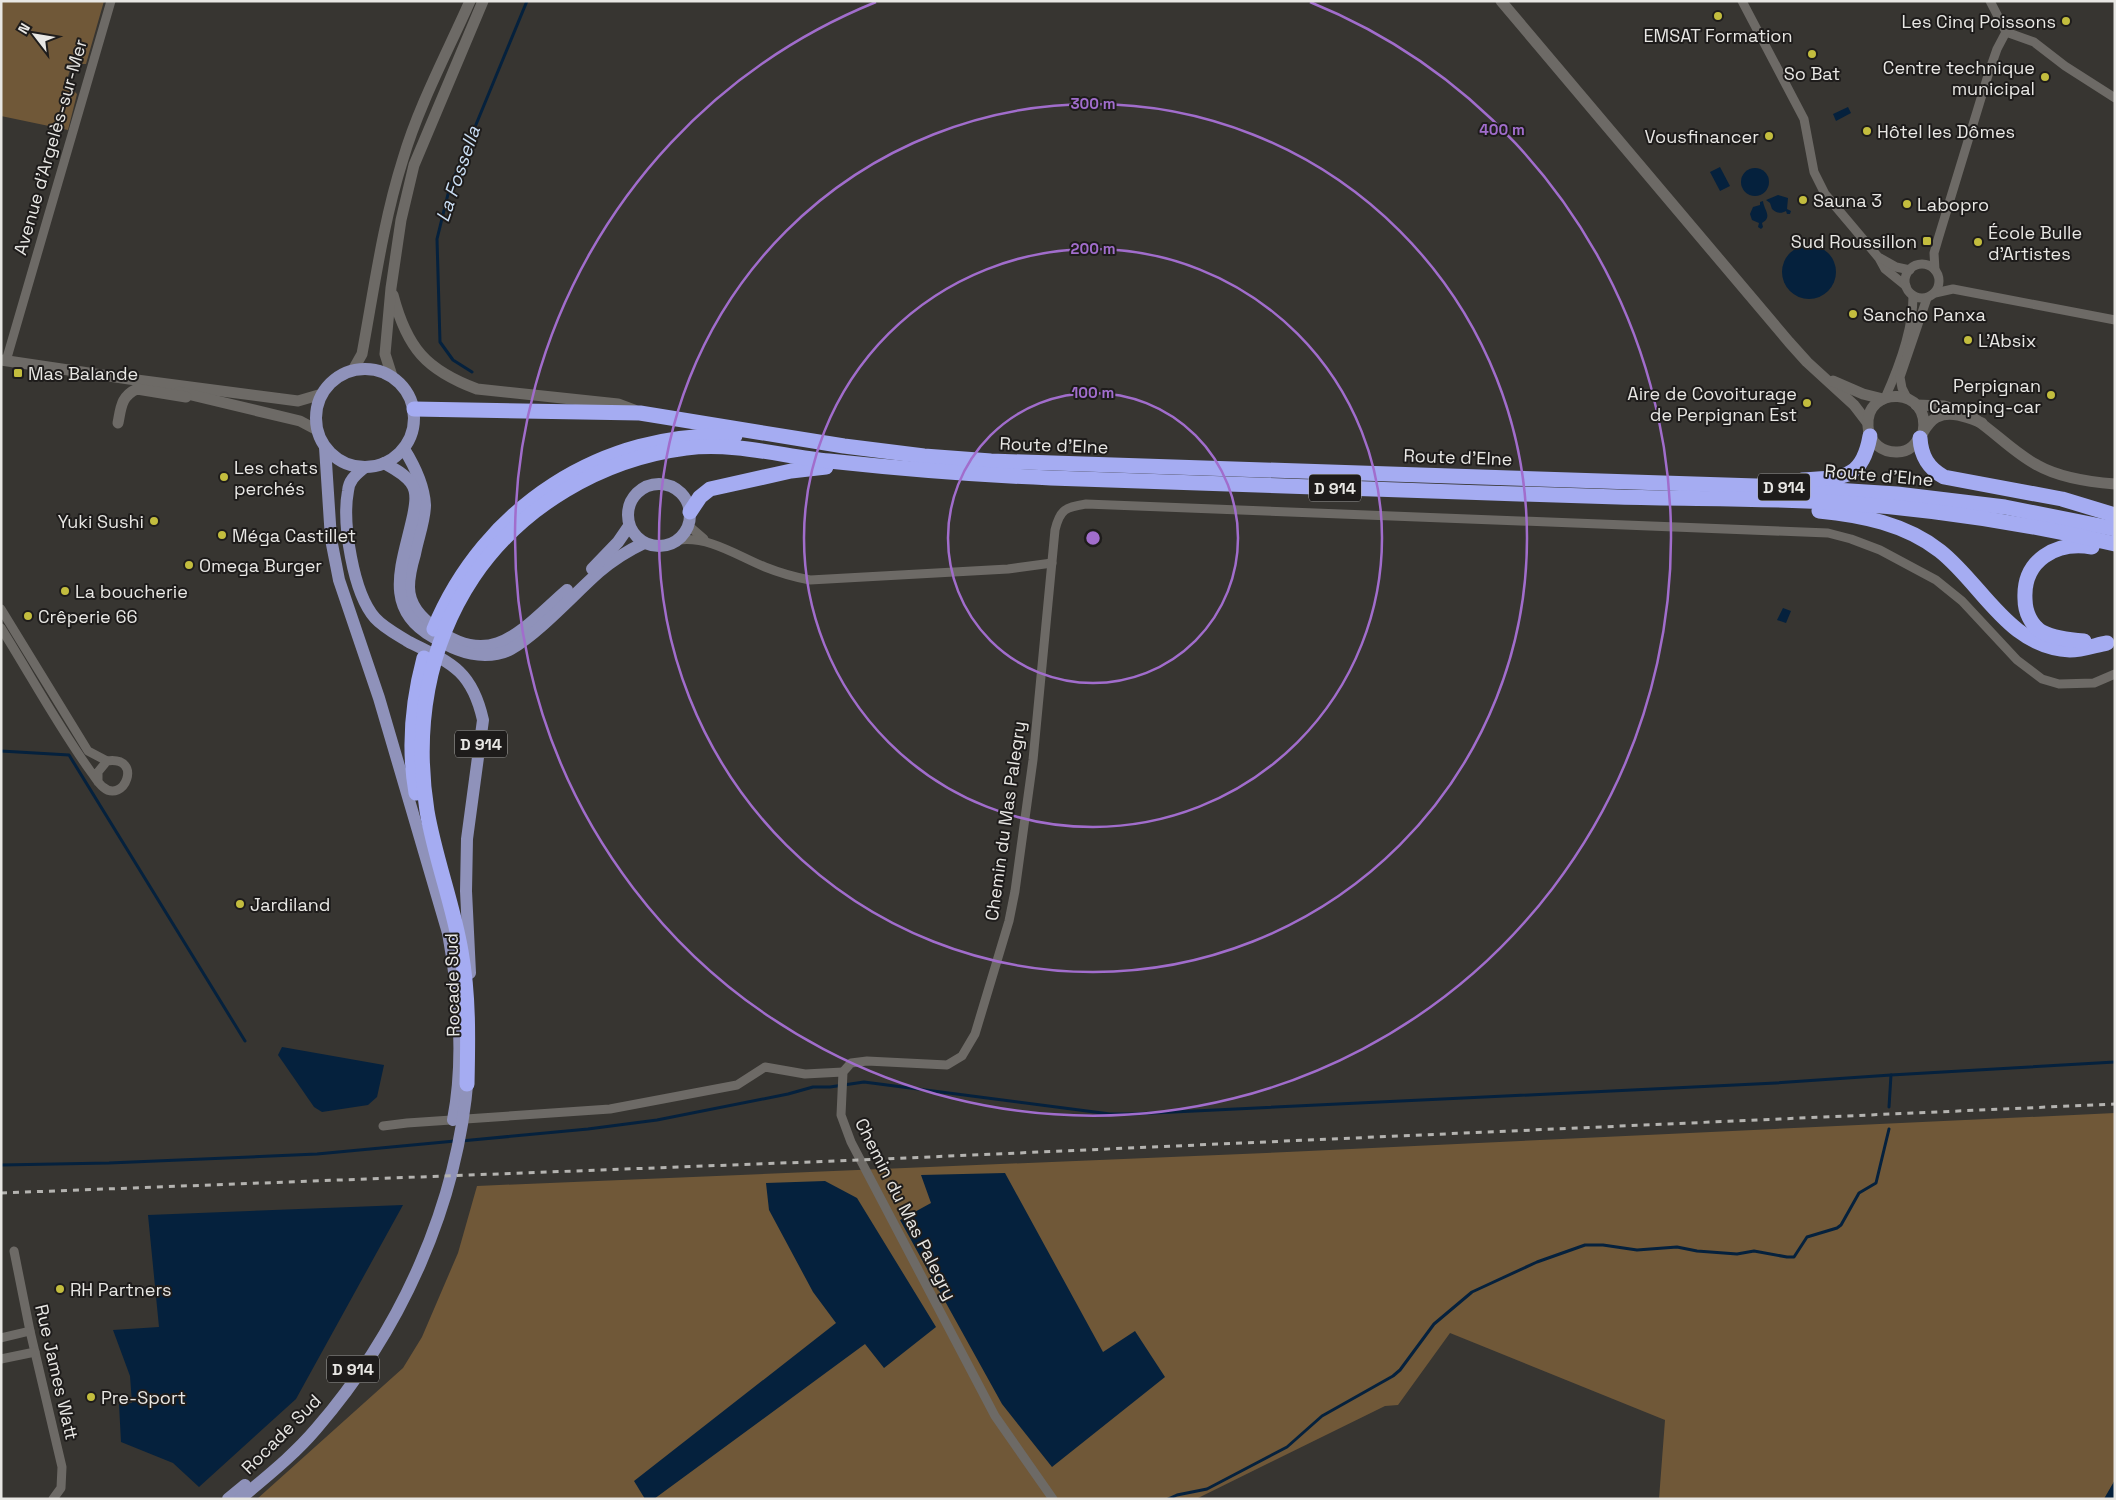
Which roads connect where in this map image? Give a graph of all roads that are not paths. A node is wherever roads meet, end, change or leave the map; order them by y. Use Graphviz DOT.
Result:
graph roads {
  1 [pos="111,1"];
  2 [pos="470,1"];
  3 [pos="483,1"];
  4 [pos="1500,1"];
  5 [pos="1742,1"];
  6 [pos="1990,1"];
  7 [pos="2006,32"];
  8 [pos="2115,98"];
  9 [pos="1934,253"];
  10 [pos="1879,258"];
  11 [pos="1920,264"];
  12 [pos="1910,270"];
  13 [pos="1937,274"];
  14 [pos="1906,286"];
  15 [pos="392,288"];
  16 [pos="1953,289"];
  17 [pos="1931,295"];
  18 [pos="1913,296"];
  19 [pos="2115,320"];
  20 [pos="4,361"];
  21 [pos="353,370"];
  22 [pos="1819,373"];
  23 [pos="392,376"];
  24 [pos="129,380"];
  25 [pos="322,394"];
  26 [pos="1884,398"];
  27 [pos="1911,401"];
  28 [pos="236,406"];
  29 [pos="414,408"];
  30 [pos="640,413"];
  31 [pos="118,423"];
  32 [pos="1982,423"];
  33 [pos="1869,429"];
  34 [pos="318,430"];
  35 [pos="1921,436"];
  36 [pos="799,438"];
  37 [pos="325,447"];
  38 [pos="404,448"];
  39 [pos="384,463"];
  40 [pos="365,467"];
  41 [pos="980,475"];
  42 [pos="1450,476"];
  43 [pos="2115,484"];
  44 [pos="1690,499"];
  45 [pos="2115,515"];
  46 [pos="690,519"];
  47 [pos="629,526"];
  48 [pos="2115,529"];
  49 [pos="679,540"];
  50 [pos="644,543"];
  51 [pos="711,543"];
  52 [pos="2115,544"];
  53 [pos="2115,551"];
  54 [pos="1052,563"];
  55 [pos="1,609"];
  56 [pos="445,616"];
  57 [pos="1,628"];
  58 [pos="2111,643"];
  59 [pos="2115,674"];
  60 [pos="423,683"];
  61 [pos="107,761"];
  62 [pos="98,782"];
  63 [pos="427,856"];
  64 [pos="843,1075"];
  65 [pos="467,1084"];
  66 [pos="460,1109"];
  67 [pos="383,1126"];
  68 [pos="437,1209"];
  69 [pos="14,1251"];
  70 [pos="30,1332"];
  71 [pos="1,1338"];
  72 [pos="35,1352"];
  73 [pos="1,1359"];
  74 [pos="53,1499"];
  75 [pos="228,1499"];
  76 [pos="240,1499"];
  77 [pos="1053,1499"];
  1 -- 20 [label="street, Avenue d'Argelès-sur-Mer"];
  2 -- 21 [label="main road"];
  3 -- 15 [label="main road"];
  4 -- 22 [label="main road"];
  5 -- 10 [label="street"];
  6 -- 7 [label="street"];
  7 -- 8 [label="street"];
  7 -- 9 [label="street"];
  9 -- 11 [label="street"];
  9 -- 13 [label="street"];
  10 -- 12 [label="street"];
  10 -- 14 [label="street"];
  11 -- 12 [label="street"];
  11 -- 13 [label="street"];
  12 -- 14 [label="street"];
  13 -- 16 [label="street"];
  13 -- 17 [label="street"];
  14 -- 18 [label="street"];
  15 -- 23 [label="main road"];
  15 -- 30 [label="main road"];
  16 -- 17 [label="street"];
  16 -- 19 [label="street"];
  17 -- 18 [label="street"];
  17 -- 27 [label="street"];
  18 -- 26 [label="street"];
  20 -- 24 [label="main road, Avenue d'Argelès-sur-Mer"];
  21 -- 23 [label="main road"];
  21 -- 25 [label="main road"];
  22 -- 26 [label="main road"];
  22 -- 33 [label="main road"];
  23 -- 29 [label="main road"];
  24 -- 25 [label="main road, Avenue d'Argelès-sur-Mer"];
  24 -- 28 [label="main road, Avenue d'Argelès-sur-Mer"];
  25 -- 34 [label="main road"];
  26 -- 27 [label="main road"];
  26 -- 33 [label="main road"];
  27 -- 32 [label="main road"];
  27 -- 35 [label="main road"];
  28 -- 31 [label="main road"];
  28 -- 34 [label="main road, Avenue d'Argelès-sur-Mer"];
  29 -- 30 [label="highway"];
  29 -- 38 [label="main road"];
  30 -- 36 [label="highway"];
  32 -- 35 [label="main road"];
  32 -- 43 [label="main road"];
  33 -- 35 [label="main road"];
  33 -- 42 [label="highway"];
  34 -- 37 [label="main road"];
  35 -- 45 [label="highway"];
  36 -- 42 [label="highway, Route d'Elne / D 914"];
  36 -- 56 [label="highway, D 914"];
  37 -- 40 [label="main road"];
  37 -- 63 [label="main road, Rocade Sud / D 914"];
  38 -- 39 [label="main road"];
  38 -- 47 [label="main road"];
  39 -- 40 [label="main road"];
  39 -- 50 [label="main road"];
  40 -- 65 [label="main road, Rocade Sud / D 914"];
  41 -- 44 [label="highway, Route d'Elne / D 914"];
  41 -- 46 [label="highway"];
  41 -- 56 [label="highway, D 914"];
  42 -- 48 [label="highway, Route d'Elne / D 914"];
  44 -- 52 [label="highway, Route d'Elne / D 914"];
  44 -- 58 [label="highway"];
  46 -- 47 [label="main road"];
  46 -- 49 [label="main road"];
  46 -- 51 [label="street"];
  47 -- 50 [label="main road"];
  49 -- 50 [label="main road"];
  49 -- 51 [label="street"];
  51 -- 54 [label="street"];
  53 -- 58 [label="highway"];
  54 -- 59 [label="street, Chemin du Mas Palegry"];
  54 -- 64 [label="street, Chemin du Mas Palegry"];
  55 -- 61 [label="street"];
  56 -- 60 [label="highway, D 914"];
  57 -- 62 [label="street"];
  60 -- 63 [label="highway, D 914"];
  60 -- 65 [label="highway, D 914"];
  61 -- 62 [label="street"];
  61 -- 62 [label="street"];
  63 -- 66 [label="main road, Rocade Sud / D 914"];
  64 -- 67 [label="street"];
  64 -- 77 [label="street, Chemin du Mas Palegry"];
  65 -- 66 [label="main road, Rocade Sud / D 914"];
  66 -- 68 [label="main road, Rocade Sud / D 914"];
  68 -- 75 [label="main road, Rocade Sud / D 914"];
  68 -- 76 [label="main road, Rocade Sud / D 914"];
  69 -- 70 [label="street, Rue James Watt"];
  70 -- 71 [label="street"];
  70 -- 72 [label="street, Rue James Watt"];
  72 -- 73 [label="street"];
  72 -- 74 [label="street, Rue James Watt"];
}
